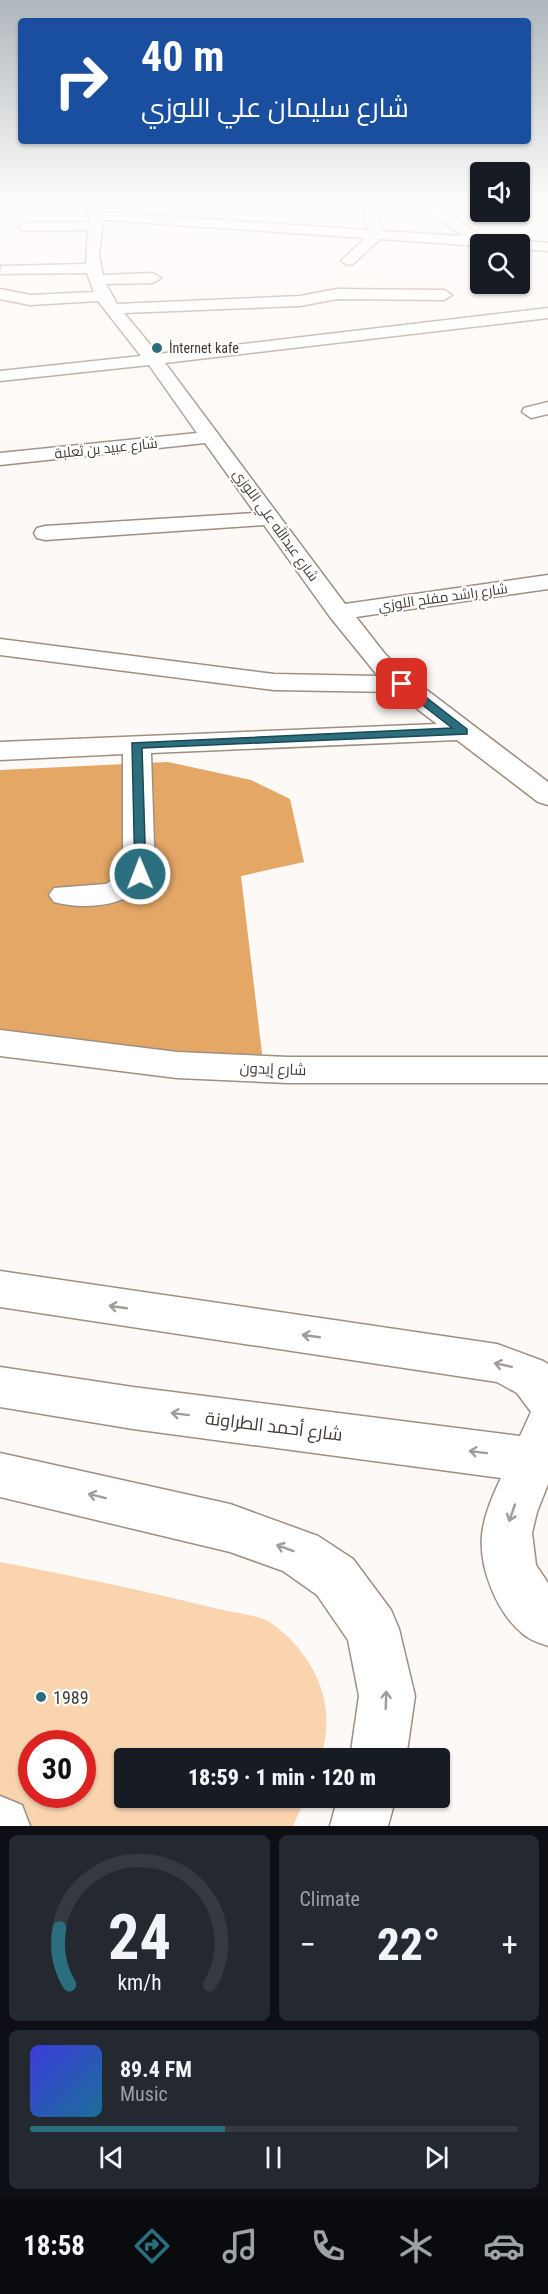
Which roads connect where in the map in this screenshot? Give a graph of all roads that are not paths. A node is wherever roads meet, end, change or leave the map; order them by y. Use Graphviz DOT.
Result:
graph roads {
  1 [pos="93,288"];
  2 [pos="110,288"];
  3 [pos="102,290"];
  4 [pos="0,294"];
  5 [pos="156,295"];
  6 [pos="444,295"];
  7 [pos="548,313"];
  8 [pos="153,359"];
  9 [pos="0,376"];
  10 [pos="211,437"];
  11 [pos="0,459"];
  12 [pos="272,518"];
  13 [pos="45,533"];
  14 [pos="548,582"];
  15 [pos="339,612"];
  16 [pos="0,647"];
  17 [pos="402,684"];
  18 [pos="463,731"];
  19 [pos="136,745"];
  20 [pos="0,751"];
  21 [pos="548,796"];
  22 [pos="65,895"];
  23 [pos="0,1043"];
  24 [pos="548,1070"];
  25 [pos="0,1289"];
  26 [pos="0,1386"];
  27 [pos="548,1398"];
  28 [pos="544,1449"];
  29 [pos="0,1474"];
  30 [pos="548,1620"];
  31 [pos="379,1748"];
  32 [pos="364,1808"];
  33 [pos="359,1826"];
  1 -- 3 [label="street"];
  2 -- 3 [label="street"];
  3 -- 4 [label="street"];
  3 -- 5 [label="street"];
  3 -- 6 [label="street"];
  3 -- 8 [label="street, شارع عبدالله علي اللوزي"];
  7 -- 8 [label="street"];
  8 -- 9 [label="street"];
  8 -- 10 [label="street, شارع عبدالله علي اللوزي"];
  10 -- 11 [label="street, شارع عبيد بن ثعلبة"];
  10 -- 12 [label="street, شارع عبدالله علي اللوزي"];
  12 -- 13 [label="street"];
  12 -- 15 [label="street, شارع عبدالله علي اللوزي"];
  14 -- 15 [label="street, شارع راشد مفلح اللوزي"];
  15 -- 17 [label="street, شارع عبدالله علي اللوزي"];
  16 -- 17 [label="street"];
  17 -- 18 [label="street, شارع عبدالله علي اللوزي"];
  18 -- 19 [label="street"];
  18 -- 21 [label="street, شارع عبدالله علي اللوزي"];
  19 -- 20 [label="street"];
  19 -- 22 [label="street"];
  23 -- 24 [label="street, شارع إيدون"];
  27 -- 25 [label="street, one-way"];
  28 -- 26 [label="street, شارع أحمد الطراونة, one-way"];
  28 -- 30 [label="street, one-way"];
  31 -- 29 [label="street, one-way"];
  32 -- 33 [label="street"];
}
